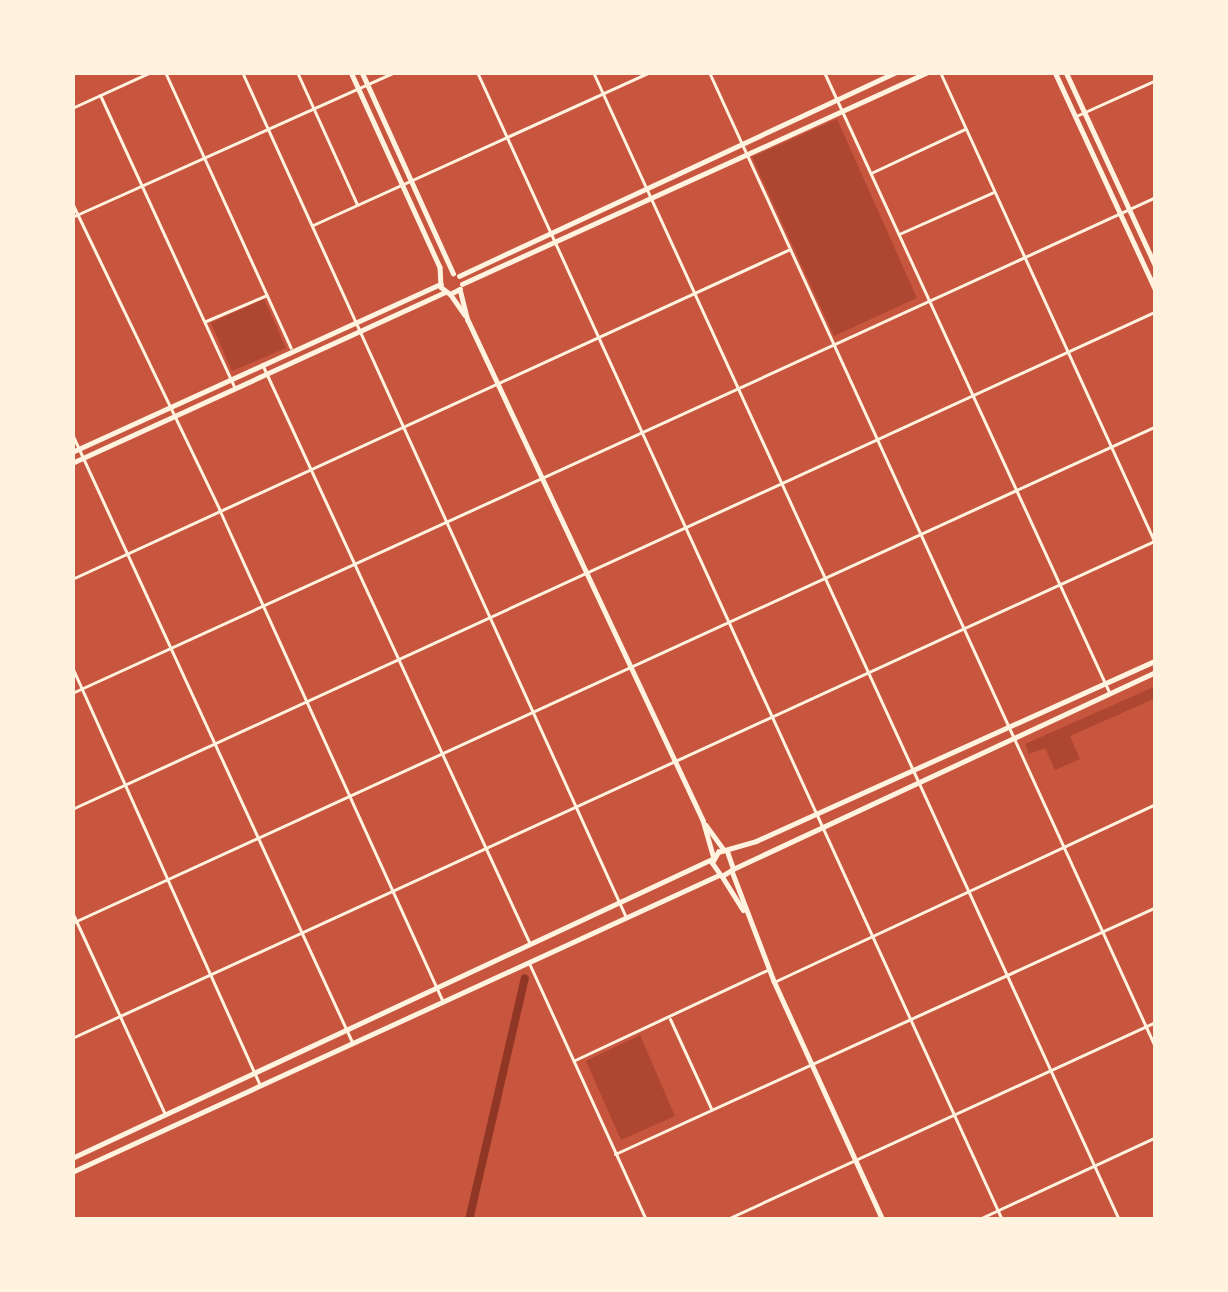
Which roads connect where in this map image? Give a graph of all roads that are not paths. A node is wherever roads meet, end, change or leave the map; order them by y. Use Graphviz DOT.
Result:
graph roads {
  1 [pos="151,72"];
  2 [pos="165,72"];
  3 [pos="242,72"];
  4 [pos="297,72"];
  5 [pos="351,72"];
  6 [pos="362,72"];
  7 [pos="394,72"];
  8 [pos="477,72"];
  9 [pos="592,72"];
  10 [pos="650,72"];
  11 [pos="709,72"];
  12 [pos="824,72"];
  13 [pos="896,72"];
  14 [pos="928,72"];
  15 [pos="940,72"];
  16 [pos="1055,72"];
  17 [pos="1066,72"];
  18 [pos="1156,80"];
  19 [pos="368,84"];
  20 [pos="359,89"];
  21 [pos="603,94"];
  22 [pos="100,95"];
  23 [pos="837,100"];
  24 [pos="72,107"];
  25 [pos="842,109"];
  26 [pos="315,110"];
  27 [pos="1085,111"];
  28 [pos="1076,116"];
  29 [pos="267,128"];
  30 [pos="966,128"];
  31 [pos="506,137"];
  32 [pos="741,144"];
  33 [pos="205,153"];
  34 [pos="746,155"];
  35 [pos="871,172"];
  36 [pos="408,183"];
  37 [pos="142,184"];
  38 [pos="644,188"];
  39 [pos="995,191"];
  40 [pos="1156,197"];
  41 [pos="650,198"];
  42 [pos="72,203"];
  43 [pos="358,206"];
  44 [pos="1130,209"];
  45 [pos="1120,214"];
  46 [pos="75,216"];
  47 [pos="312,226"];
  48 [pos="549,234"];
  49 [pos="899,234"];
  50 [pos="554,243"];
  51 [pos="789,250"];
  52 [pos="1024,256"];
  53 [pos="1156,267"];
  54 [pos="456,274"];
  55 [pos="441,281"];
  56 [pos="461,287"];
  57 [pos="1156,291"];
  58 [pos="447,293"];
  59 [pos="692,293"];
  60 [pos="267,295"];
  61 [pos="407,299"];
  62 [pos="928,301"];
  63 [pos="411,308"];
  64 [pos="1156,311"];
  65 [pos="468,320"];
  66 [pos="205,322"];
  67 [pos="353,322"];
  68 [pos="357,332"];
  69 [pos="598,338"];
  70 [pos="832,342"];
  71 [pos="292,350"];
  72 [pos="1067,353"];
  73 [pos="261,364"];
  74 [pos="266,373"];
  75 [pos="230,379"];
  76 [pos="498,381"];
  77 [pos="234,387"];
  78 [pos="737,387"];
  79 [pos="972,397"];
  80 [pos="170,408"];
  81 [pos="175,417"];
  82 [pos="1156,426"];
  83 [pos="401,427"];
  84 [pos="641,430"];
  85 [pos="72,434"];
  86 [pos="876,439"];
  87 [pos="1111,446"];
  88 [pos="76,450"];
  89 [pos="83,458"];
  90 [pos="72,463"];
  91 [pos="311,468"];
  92 [pos="544,475"];
  93 [pos="781,483"];
  94 [pos="1015,491"];
  95 [pos="219,509"];
  96 [pos="446,522"];
  97 [pos="684,527"];
  98 [pos="921,536"];
  99 [pos="1155,542"];
  100 [pos="128,553"];
  101 [pos="353,565"];
  102 [pos="586,571"];
  103 [pos="824,578"];
  104 [pos="72,579"];
  105 [pos="1059,586"];
  106 [pos="263,605"];
  107 [pos="489,617"];
  108 [pos="730,623"];
  109 [pos="964,631"];
  110 [pos="172,647"];
  111 [pos="397,659"];
  112 [pos="1156,660"];
  113 [pos="631,667"];
  114 [pos="72,668"];
  115 [pos="1156,672"];
  116 [pos="867,675"];
  117 [pos="1104,683"];
  118 [pos="82,689"];
  119 [pos="72,693"];
  120 [pos="1110,693"];
  121 [pos="307,702"];
  122 [pos="532,713"];
  123 [pos="773,718"];
  124 [pos="1010,725"];
  125 [pos="1013,737"];
  126 [pos="215,744"];
  127 [pos="441,755"];
  128 [pos="675,761"];
  129 [pos="912,771"];
  130 [pos="920,779"];
  131 [pos="124,785"];
  132 [pos="350,797"];
  133 [pos="1156,804"];
  134 [pos="576,808"];
  135 [pos="72,809"];
  136 [pos="818,814"];
  137 [pos="703,820"];
  138 [pos="823,825"];
  139 [pos="259,839"];
  140 [pos="1063,846"];
  141 [pos="485,850"];
  142 [pos="726,852"];
  143 [pos="712,858"];
  144 [pos="733,870"];
  145 [pos="720,876"];
  146 [pos="168,881"];
  147 [pos="971,890"];
  148 [pos="394,892"];
  149 [pos="620,904"];
  150 [pos="1156,908"];
  151 [pos="72,912"];
  152 [pos="625,914"];
  153 [pos="746,915"];
  154 [pos="74,922"];
  155 [pos="1103,931"];
  156 [pos="303,933"];
  157 [pos="872,935"];
  158 [pos="531,945"];
  159 [pos="529,962"];
  160 [pos="769,969"];
  161 [pos="210,974"];
  162 [pos="1007,975"];
  163 [pos="774,981"];
  164 [pos="439,990"];
  165 [pos="442,1002"];
  166 [pos="119,1016"];
  167 [pos="669,1017"];
  168 [pos="912,1019"];
  169 [pos="1156,1022"];
  170 [pos="1146,1027"];
  171 [pos="347,1031"];
  172 [pos="72,1038"];
  173 [pos="352,1043"];
  174 [pos="1156,1049"];
  175 [pos="572,1061"];
  176 [pos="812,1064"];
  177 [pos="1051,1070"];
  178 [pos="255,1073"];
  179 [pos="260,1085"];
  180 [pos="712,1109"];
  181 [pos="954,1113"];
  182 [pos="165,1114"];
  183 [pos="1156,1137"];
  184 [pos="615,1154"];
  185 [pos="72,1156"];
  186 [pos="856,1160"];
  187 [pos="1094,1166"];
  188 [pos="75,1171"];
  189 [pos="998,1210"];
  190 [pos="646,1220"];
  191 [pos="725,1220"];
  192 [pos="883,1220"];
  193 [pos="977,1220"];
  194 [pos="1002,1220"];
  195 [pos="1119,1220"];
  1 -- 22 [label="street"];
  2 -- 33 [label="street"];
  3 -- 29 [label="street"];
  4 -- 26 [label="street"];
  5 -- 20 [label="main road"];
  6 -- 19 [label="main road"];
  7 -- 19 [label="street"];
  8 -- 31 [label="street"];
  9 -- 21 [label="street"];
  10 -- 21 [label="street"];
  11 -- 32 [label="street"];
  12 -- 23 [label="street"];
  13 -- 23 [label="main road"];
  14 -- 25 [label="main road"];
  15 -- 30 [label="street"];
  16 -- 28 [label="main road"];
  17 -- 27 [label="main road"];
  18 -- 27 [label="street"];
  19 -- 20 [label="street"];
  19 -- 36 [label="main road"];
  20 -- 26 [label="street"];
  20 -- 36 [label="main road"];
  21 -- 31 [label="street"];
  21 -- 38 [label="street"];
  22 -- 24 [label="street"];
  22 -- 37 [label="street"];
  23 -- 25 [label="street"];
  23 -- 32 [label="main road"];
  25 -- 34 [label="main road"];
  25 -- 35 [label="street"];
  26 -- 29 [label="street"];
  26 -- 43 [label="street"];
  27 -- 28 [label="street"];
  27 -- 44 [label="main road"];
  28 -- 45 [label="main road"];
  29 -- 33 [label="street"];
  29 -- 47 [label="street"];
  30 -- 35 [label="street"];
  30 -- 39 [label="street"];
  31 -- 36 [label="street"];
  31 -- 48 [label="street"];
  32 -- 34 [label="street"];
  32 -- 38 [label="main road"];
  33 -- 37 [label="street"];
  33 -- 60 [label="street"];
  34 -- 41 [label="main road"];
  34 -- 51 [label="street"];
  35 -- 49 [label="street"];
  36 -- 43 [label="street"];
  36 -- 54 [label="main road"];
  36 -- 55 [label="main road"];
  37 -- 46 [label="street"];
  37 -- 66 [label="street"];
  38 -- 41 [label="street"];
  38 -- 48 [label="main road"];
  39 -- 49 [label="street"];
  39 -- 52 [label="street"];
  40 -- 44 [label="street"];
  41 -- 50 [label="main road"];
  41 -- 59 [label="street"];
  42 -- 46 [label="street"];
  43 -- 47 [label="street"];
  44 -- 45 [label="street"];
  44 -- 53 [label="main road"];
  45 -- 52 [label="street"];
  45 -- 57 [label="main road"];
  46 -- 80 [label="street"];
  47 -- 67 [label="street"];
  48 -- 50 [label="street"];
  48 -- 54 [label="main road"];
  49 -- 62 [label="street"];
  50 -- 56 [label="main road"];
  50 -- 69 [label="street"];
  51 -- 59 [label="street"];
  51 -- 70 [label="street"];
  52 -- 62 [label="street"];
  52 -- 72 [label="street"];
  54 -- 55 [label="main road"];
  54 -- 56 [label="main road"];
  55 -- 58 [label="main road"];
  55 -- 61 [label="main road"];
  56 -- 58 [label="main road"];
  56 -- 65 [label="main road"];
  58 -- 63 [label="main road"];
  58 -- 65 [label="main road"];
  59 -- 69 [label="street"];
  59 -- 78 [label="street"];
  60 -- 66 [label="street"];
  60 -- 71 [label="street"];
  61 -- 63 [label="main road"];
  61 -- 67 [label="main road"];
  62 -- 70 [label="street"];
  62 -- 79 [label="street"];
  63 -- 68 [label="main road"];
  64 -- 72 [label="street"];
  65 -- 76 [label="main road"];
  66 -- 75 [label="street"];
  67 -- 68 [label="street"];
  67 -- 71 [label="main road"];
  68 -- 74 [label="main road"];
  68 -- 83 [label="street"];
  69 -- 76 [label="street"];
  69 -- 84 [label="street"];
  70 -- 78 [label="street"];
  70 -- 86 [label="street"];
  71 -- 73 [label="main road"];
  72 -- 79 [label="street"];
  72 -- 87 [label="street"];
  73 -- 74 [label="street"];
  73 -- 75 [label="main road"];
  74 -- 77 [label="main road"];
  74 -- 91 [label="street"];
  75 -- 77 [label="street"];
  75 -- 80 [label="main road"];
  76 -- 83 [label="street"];
  76 -- 92 [label="main road"];
  77 -- 81 [label="main road"];
  78 -- 84 [label="street"];
  78 -- 93 [label="street"];
  79 -- 86 [label="street"];
  79 -- 94 [label="street"];
  80 -- 81 [label="street"];
  80 -- 88 [label="main road"];
  81 -- 89 [label="main road"];
  81 -- 95 [label="street"];
  82 -- 87 [label="street"];
  83 -- 91 [label="street"];
  83 -- 96 [label="street"];
  84 -- 92 [label="street"];
  84 -- 97 [label="street"];
  85 -- 88 [label="street"];
  86 -- 93 [label="street"];
  86 -- 98 [label="street"];
  87 -- 94 [label="street"];
  87 -- 99 [label="street"];
  88 -- 89 [label="street"];
  89 -- 90 [label="main road"];
  89 -- 100 [label="street"];
  91 -- 95 [label="street"];
  91 -- 101 [label="street"];
  92 -- 96 [label="street"];
  92 -- 102 [label="main road"];
  93 -- 97 [label="street"];
  93 -- 103 [label="street"];
  94 -- 98 [label="street"];
  94 -- 105 [label="street"];
  95 -- 100 [label="street"];
  95 -- 106 [label="street"];
  96 -- 101 [label="street"];
  96 -- 107 [label="street"];
  97 -- 102 [label="street"];
  97 -- 108 [label="street"];
  98 -- 103 [label="street"];
  98 -- 109 [label="street"];
  99 -- 105 [label="street"];
  100 -- 104 [label="street"];
  100 -- 110 [label="street"];
  101 -- 106 [label="street"];
  101 -- 111 [label="street"];
  102 -- 107 [label="street"];
  102 -- 113 [label="main road"];
  103 -- 108 [label="street"];
  103 -- 116 [label="street"];
  105 -- 109 [label="street"];
  105 -- 117 [label="street"];
  106 -- 110 [label="street"];
  106 -- 121 [label="street"];
  107 -- 111 [label="street"];
  107 -- 122 [label="street"];
  108 -- 113 [label="street"];
  108 -- 123 [label="street"];
  109 -- 116 [label="street"];
  109 -- 124 [label="street"];
  110 -- 118 [label="street"];
  110 -- 126 [label="street"];
  111 -- 121 [label="street"];
  111 -- 127 [label="street"];
  112 -- 117 [label="main road"];
  113 -- 122 [label="street"];
  113 -- 128 [label="main road"];
  114 -- 118 [label="street"];
  115 -- 120 [label="main road"];
  116 -- 123 [label="street"];
  116 -- 129 [label="street"];
  117 -- 120 [label="street"];
  117 -- 124 [label="main road"];
  118 -- 119 [label="street"];
  118 -- 131 [label="street"];
  120 -- 125 [label="main road"];
  121 -- 126 [label="street"];
  121 -- 132 [label="street"];
  122 -- 127 [label="street"];
  122 -- 134 [label="street"];
  123 -- 128 [label="street"];
  123 -- 136 [label="street"];
  124 -- 125 [label="street"];
  124 -- 129 [label="main road"];
  125 -- 130 [label="main road"];
  125 -- 140 [label="street"];
  126 -- 131 [label="street"];
  126 -- 139 [label="street"];
  127 -- 132 [label="street"];
  127 -- 141 [label="street"];
  128 -- 134 [label="street"];
  128 -- 137 [label="main road"];
  129 -- 130 [label="street"];
  129 -- 136 [label="main road"];
  130 -- 138 [label="main road"];
  130 -- 147 [label="street"];
  131 -- 135 [label="street"];
  131 -- 146 [label="street"];
  132 -- 139 [label="street"];
  132 -- 148 [label="street"];
  133 -- 140 [label="street"];
  134 -- 141 [label="street"];
  134 -- 149 [label="street"];
  136 -- 138 [label="street"];
  136 -- 142 [label="main road"];
  137 -- 142 [label="main road"];
  137 -- 143 [label="main road"];
  138 -- 144 [label="main road"];
  138 -- 157 [label="street"];
  139 -- 146 [label="street"];
  139 -- 156 [label="street"];
  140 -- 147 [label="street"];
  140 -- 155 [label="street"];
  141 -- 148 [label="street"];
  141 -- 158 [label="street"];
  142 -- 143 [label="main road"];
  142 -- 144 [label="main road"];
  143 -- 145 [label="main road"];
  143 -- 149 [label="main road"];
  144 -- 145 [label="main road"];
  144 -- 153 [label="main road"];
  145 -- 152 [label="main road"];
  145 -- 153 [label="main road"];
  146 -- 154 [label="street"];
  146 -- 161 [label="street"];
  147 -- 157 [label="street"];
  147 -- 162 [label="street"];
  148 -- 156 [label="street"];
  148 -- 164 [label="street"];
  149 -- 152 [label="street"];
  149 -- 158 [label="main road"];
  150 -- 155 [label="street"];
  151 -- 154 [label="street"];
  152 -- 159 [label="main road"];
  153 -- 160 [label="main road"];
  154 -- 166 [label="street"];
  155 -- 162 [label="street"];
  155 -- 170 [label="street"];
  156 -- 161 [label="street"];
  156 -- 171 [label="street"];
  157 -- 163 [label="street"];
  157 -- 168 [label="street"];
  158 -- 164 [label="main road"];
  159 -- 165 [label="main road"];
  159 -- 175 [label="street"];
  160 -- 163 [label="main road"];
  160 -- 167 [label="street"];
  161 -- 166 [label="street"];
  161 -- 178 [label="street"];
  162 -- 168 [label="street"];
  162 -- 177 [label="street"];
  163 -- 176 [label="main road"];
  164 -- 165 [label="street"];
  164 -- 171 [label="main road"];
  165 -- 173 [label="main road"];
  166 -- 172 [label="street"];
  166 -- 182 [label="street"];
  167 -- 175 [label="street"];
  167 -- 180 [label="street"];
  168 -- 176 [label="street"];
  168 -- 181 [label="street"];
  169 -- 170 [label="street"];
  170 -- 174 [label="street"];
  170 -- 177 [label="street"];
  171 -- 173 [label="street"];
  171 -- 178 [label="main road"];
  173 -- 179 [label="main road"];
  175 -- 184 [label="street"];
  176 -- 180 [label="street"];
  176 -- 186 [label="main road"];
  177 -- 181 [label="street"];
  177 -- 187 [label="street"];
  178 -- 179 [label="street"];
  178 -- 182 [label="main road"];
  179 -- 188 [label="main road"];
  180 -- 184 [label="street"];
  181 -- 186 [label="street"];
  181 -- 189 [label="street"];
  182 -- 185 [label="main road"];
  183 -- 187 [label="street"];
  184 -- 190 [label="street"];
  185 -- 188 [label="street"];
  186 -- 191 [label="street"];
  186 -- 192 [label="main road"];
  187 -- 189 [label="street"];
  187 -- 195 [label="street"];
  189 -- 193 [label="street"];
  189 -- 194 [label="street"];
}
